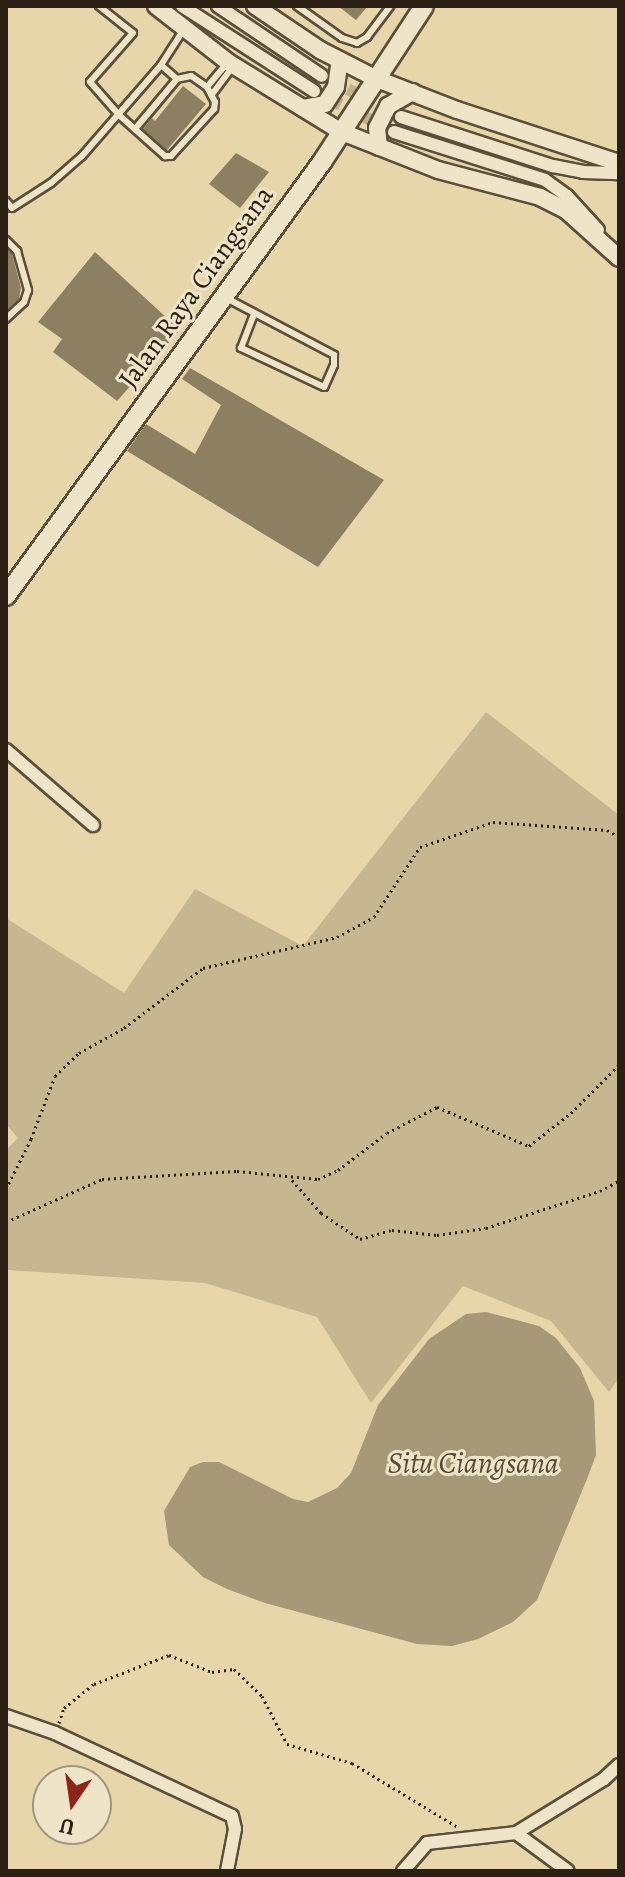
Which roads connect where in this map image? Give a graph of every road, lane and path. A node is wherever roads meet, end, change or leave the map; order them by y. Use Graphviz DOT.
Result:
graph roads {
  1 [pos="99,6"];
  2 [pos="156,6"];
  3 [pos="182,6"];
  4 [pos="218,6"];
  5 [pos="297,6"];
  6 [pos="390,6"];
  7 [pos="424,6"];
  8 [pos="257,7"];
  9 [pos="184,29"];
  10 [pos="340,60"];
  11 [pos="231,64"];
  12 [pos="161,65"];
  13 [pos="322,76"];
  14 [pos="177,79"];
  15 [pos="377,79"];
  16 [pos="207,87"];
  17 [pos="314,91"];
  18 [pos="412,92"];
  19 [pos="213,93"];
  20 [pos="303,108"];
  21 [pos="119,115"];
  22 [pos="401,117"];
  23 [pos="135,129"];
  24 [pos="342,132"];
  25 [pos="394,132"];
  26 [pos="379,147"];
  27 [pos="619,163"];
  28 [pos="619,173"];
  29 [pos="6,201"];
  30 [pos="9,209"];
  31 [pos="6,240"];
  32 [pos="619,256"];
  33 [pos="225,297"];
  34 [pos="254,314"];
  35 [pos="6,319"];
  36 [pos="6,596"];
  37 [pos="6,750"];
  38 [pos="93,825"];
  39 [pos="619,837"];
  40 [pos="619,1065"];
  41 [pos="292,1180"];
  42 [pos="619,1181"];
  43 [pos="6,1189"];
  44 [pos="6,1222"];
  45 [pos="6,1716"];
  46 [pos="55,1733"];
  47 [pos="619,1765"];
  48 [pos="516,1833"];
  49 [pos="476,1839"];
  50 [pos="227,1871"];
  51 [pos="403,1871"];
  52 [pos="568,1871"];
  1 -- 21 [label="lane"];
  2 -- 9 [label="street"];
  3 -- 17 [label="street"];
  4 -- 13 [label="street"];
  5 -- 6 [label="lane"];
  7 -- 15 [label="main road, Jalan Raya Ciangsana"];
  8 -- 10 [label="street"];
  9 -- 11 [label="street"];
  9 -- 12 [label="lane"];
  10 -- 15 [label="street"];
  10 -- 20 [label="street"];
  11 -- 16 [label="lane"];
  11 -- 19 [label="lane"];
  11 -- 20 [label="street"];
  12 -- 14 [label="lane"];
  12 -- 21 [label="lane"];
  14 -- 16 [label="lane"];
  14 -- 23 [label="lane"];
  15 -- 18 [label="street"];
  15 -- 24 [label="main road, Jalan Raya Ciangsana"];
  16 -- 19 [label="lane"];
  18 -- 26 [label="street"];
  18 -- 27 [label="street"];
  19 -- 23 [label="lane"];
  20 -- 24 [label="street"];
  21 -- 23 [label="lane"];
  21 -- 30 [label="lane"];
  22 -- 28 [label="street"];
  24 -- 26 [label="street"];
  24 -- 33 [label="main road, Jalan Raya Ciangsana"];
  25 -- 32 [label="street"];
  26 -- 32 [label="street"];
  29 -- 30 [label="lane"];
  31 -- 35 [label="lane"];
  33 -- 34 [label="lane"];
  33 -- 36 [label="main road, Jalan Raya Ciangsana"];
  34 -- 34 [label="lane"];
  37 -- 38 [label="street"];
  39 -- 43 [label="path"];
  40 -- 41 [label="path"];
  41 -- 42 [label="path"];
  41 -- 44 [label="path"];
  45 -- 46 [label="street"];
  46 -- 49 [label="path"];
  46 -- 50 [label="street"];
  47 -- 48 [label="street"];
  48 -- 49 [label="street"];
  48 -- 52 [label="street"];
  49 -- 51 [label="street"];
}
